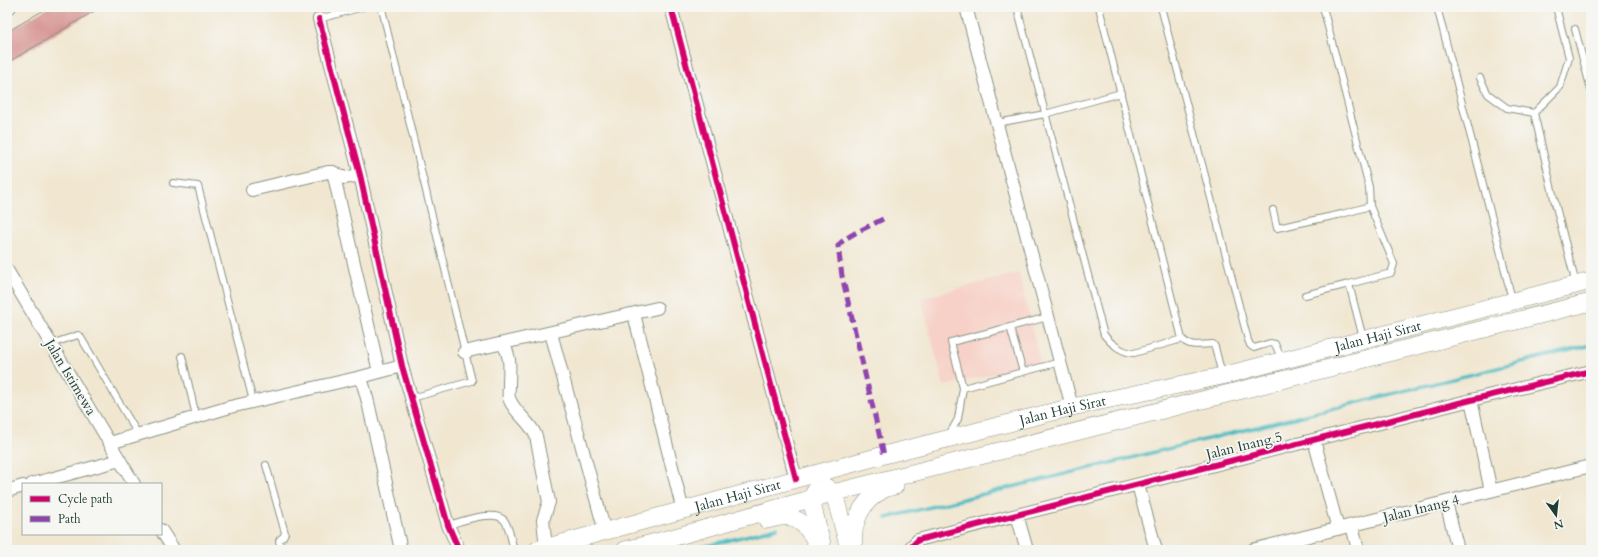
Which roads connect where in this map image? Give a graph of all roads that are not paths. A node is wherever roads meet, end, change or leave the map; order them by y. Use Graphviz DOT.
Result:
graph roads {
  1 [pos="10,7"];
  2 [pos="363,7"];
  3 [pos="378,7"];
  4 [pos="672,7"];
  5 [pos="966,7"];
  6 [pos="1017,7"];
  7 [pos="1099,7"];
  8 [pos="1161,7"];
  9 [pos="1323,7"];
  10 [pos="1437,7"];
  11 [pos="1556,7"];
  12 [pos="7,9"];
  13 [pos="319,19"];
  14 [pos="1575,29"];
  15 [pos="1480,78"];
  16 [pos="1591,90"];
  17 [pos="1122,93"];
  18 [pos="1534,113"];
  19 [pos="1045,114"];
  20 [pos="997,123"];
  21 [pos="333,172"];
  22 [pos="360,175"];
  23 [pos="173,184"];
  24 [pos="252,190"];
  25 [pos="1370,206"];
  26 [pos="1273,210"];
  27 [pos="7,270"];
  28 [pos="1584,283"];
  29 [pos="1349,284"];
  30 [pos="1305,296"];
  31 [pos="1512,302"];
  32 [pos="1591,302"];
  33 [pos="657,308"];
  34 [pos="634,314"];
  35 [pos="1048,317"];
  36 [pos="1010,327"];
  37 [pos="551,333"];
  38 [pos="1182,339"];
  39 [pos="1364,340"];
  40 [pos="51,344"];
  41 [pos="503,344"];
  42 [pos="464,352"];
  43 [pos="182,356"];
  44 [pos="1282,361"];
  45 [pos="1060,362"];
  46 [pos="402,366"];
  47 [pos="1591,371"];
  48 [pos="379,372"];
  49 [pos="1023,372"];
  50 [pos="1222,376"];
  51 [pos="361,377"];
  52 [pos="963,388"];
  53 [pos="412,398"];
  54 [pos="1470,400"];
  55 [pos="253,401"];
  56 [pos="1072,407"];
  57 [pos="196,416"];
  58 [pos="1130,418"];
  59 [pos="139,436"];
  60 [pos="947,439"];
  61 [pos="1314,440"];
  62 [pos="110,443"];
  63 [pos="884,455"];
  64 [pos="120,460"];
  65 [pos="266,465"];
  66 [pos="1591,466"];
  67 [pos="796,479"];
  68 [pos="36,483"];
  69 [pos="133,483"];
  70 [pos="1138,484"];
  71 [pos="22,486"];
  72 [pos="7,491"];
  73 [pos="1491,491"];
  74 [pos="822,493"];
  75 [pos="1446,502"];
  76 [pos="683,511"];
  77 [pos="1017,515"];
  78 [pos="448,525"];
  79 [pos="1352,525"];
  80 [pos="1338,529"];
  81 [pos="162,532"];
  82 [pos="605,532"];
  83 [pos="693,533"];
  84 [pos="172,549"];
  85 [pos="541,549"];
  86 [pos="632,549"];
  87 [pos="282,550"];
  88 [pos="401,550"];
  89 [pos="459,550"];
  90 [pos="514,550"];
  91 [pos="820,550"];
  92 [pos="824,550"];
  93 [pos="850,550"];
  94 [pos="854,550"];
  95 [pos="908,550"];
  96 [pos="1027,550"];
  97 [pos="1156,550"];
  98 [pos="1252,550"];
  99 [pos="1358,550"];
  100 [pos="1458,550"];
  1 -- 12 [label="street"];
  2 -- 13 [label="lane"];
  3 -- 42 [label="lane"];
  4 -- 67 [label="street"];
  5 -- 20 [label="street"];
  6 -- 19 [label="lane"];
  7 -- 17 [label="lane"];
  8 -- 44 [label="lane"];
  9 -- 25 [label="lane"];
  10 -- 31 [label="lane"];
  11 -- 18 [label="lane"];
  13 -- 22 [label="street"];
  14 -- 16 [label="lane"];
  15 -- 18 [label="lane"];
  17 -- 19 [label="lane"];
  17 -- 38 [label="lane"];
  18 -- 28 [label="lane"];
  19 -- 20 [label="lane"];
  19 -- 38 [label="lane"];
  20 -- 35 [label="street"];
  21 -- 22 [label="street"];
  21 -- 24 [label="street"];
  21 -- 48 [label="street"];
  22 -- 46 [label="street"];
  23 -- 55 [label="lane"];
  25 -- 26 [label="lane"];
  25 -- 29 [label="lane"];
  27 -- 40 [label="street, Jalan Istimewa"];
  28 -- 31 [label="main road, Jalan Haji Sirat"];
  29 -- 30 [label="lane"];
  29 -- 39 [label="lane"];
  31 -- 39 [label="main road, Jalan Haji Sirat"];
  32 -- 58 [label="main road, Jalan Haji Sirat"];
  33 -- 34 [label="street"];
  34 -- 37 [label="street"];
  34 -- 76 [label="street"];
  35 -- 36 [label="lane"];
  35 -- 45 [label="street"];
  36 -- 49 [label="lane"];
  36 -- 52 [label="lane"];
  37 -- 41 [label="street"];
  37 -- 82 [label="street"];
  38 -- 50 [label="lane"];
  39 -- 44 [label="main road, Jalan Haji Sirat"];
  40 -- 59 [label="lane"];
  40 -- 62 [label="street, Jalan Istimewa"];
  41 -- 42 [label="street"];
  41 -- 85 [label="street"];
  42 -- 53 [label="lane"];
  43 -- 57 [label="lane"];
  44 -- 50 [label="main road, Jalan Haji Sirat"];
  45 -- 49 [label="lane"];
  45 -- 56 [label="street"];
  46 -- 48 [label="street"];
  46 -- 53 [label="street"];
  47 -- 54 [label="street, Jalan Inang 5"];
  48 -- 51 [label="street"];
  49 -- 52 [label="lane"];
  50 -- 56 [label="main road, Jalan Haji Sirat"];
  51 -- 55 [label="street"];
  51 -- 88 [label="street"];
  52 -- 60 [label="lane"];
  53 -- 78 [label="street"];
  54 -- 61 [label="street, Jalan Inang 5"];
  54 -- 73 [label="street"];
  55 -- 57 [label="street"];
  56 -- 60 [label="main road, Jalan Haji Sirat"];
  57 -- 59 [label="street"];
  58 -- 74 [label="main road, Jalan Haji Sirat"];
  58 -- 94 [label="main road"];
  59 -- 62 [label="street"];
  60 -- 63 [label="main road, Jalan Haji Sirat"];
  61 -- 70 [label="street, Jalan Inang 5"];
  61 -- 80 [label="street"];
  62 -- 64 [label="street, Jalan Istimewa"];
  63 -- 67 [label="main road, Jalan Haji Sirat"];
  63 -- 74 [label="main road"];
  64 -- 68 [label="street"];
  64 -- 69 [label="street, Jalan Istimewa"];
  65 -- 87 [label="lane"];
  66 -- 73 [label="street, Jalan Inang 4"];
  67 -- 76 [label="main road, Jalan Haji Sirat"];
  70 -- 77 [label="street, Jalan Inang 5"];
  70 -- 97 [label="street"];
  71 -- 72 [label="street"];
  73 -- 75 [label="street, Jalan Inang 4"];
  74 -- 82 [label="main road"];
  74 -- 83 [label="main road, Jalan Haji Sirat"];
  74 -- 92 [label="main road"];
  74 -- 93 [label="main road"];
  75 -- 79 [label="street, Jalan Inang 4"];
  75 -- 100 [label="street"];
  76 -- 82 [label="main road, Jalan Haji Sirat"];
  77 -- 95 [label="street, Jalan Inang 5"];
  77 -- 96 [label="street"];
  78 -- 89 [label="street"];
  78 -- 90 [label="lane"];
  79 -- 80 [label="street, Jalan Inang 4"];
  79 -- 99 [label="street"];
  80 -- 98 [label="street, Jalan Inang 4"];
  81 -- 84 [label="street"];
  82 -- 85 [label="main road, Jalan Haji Sirat"];
  83 -- 86 [label="main road, Jalan Haji Sirat"];
  83 -- 91 [label="main road"];
}
